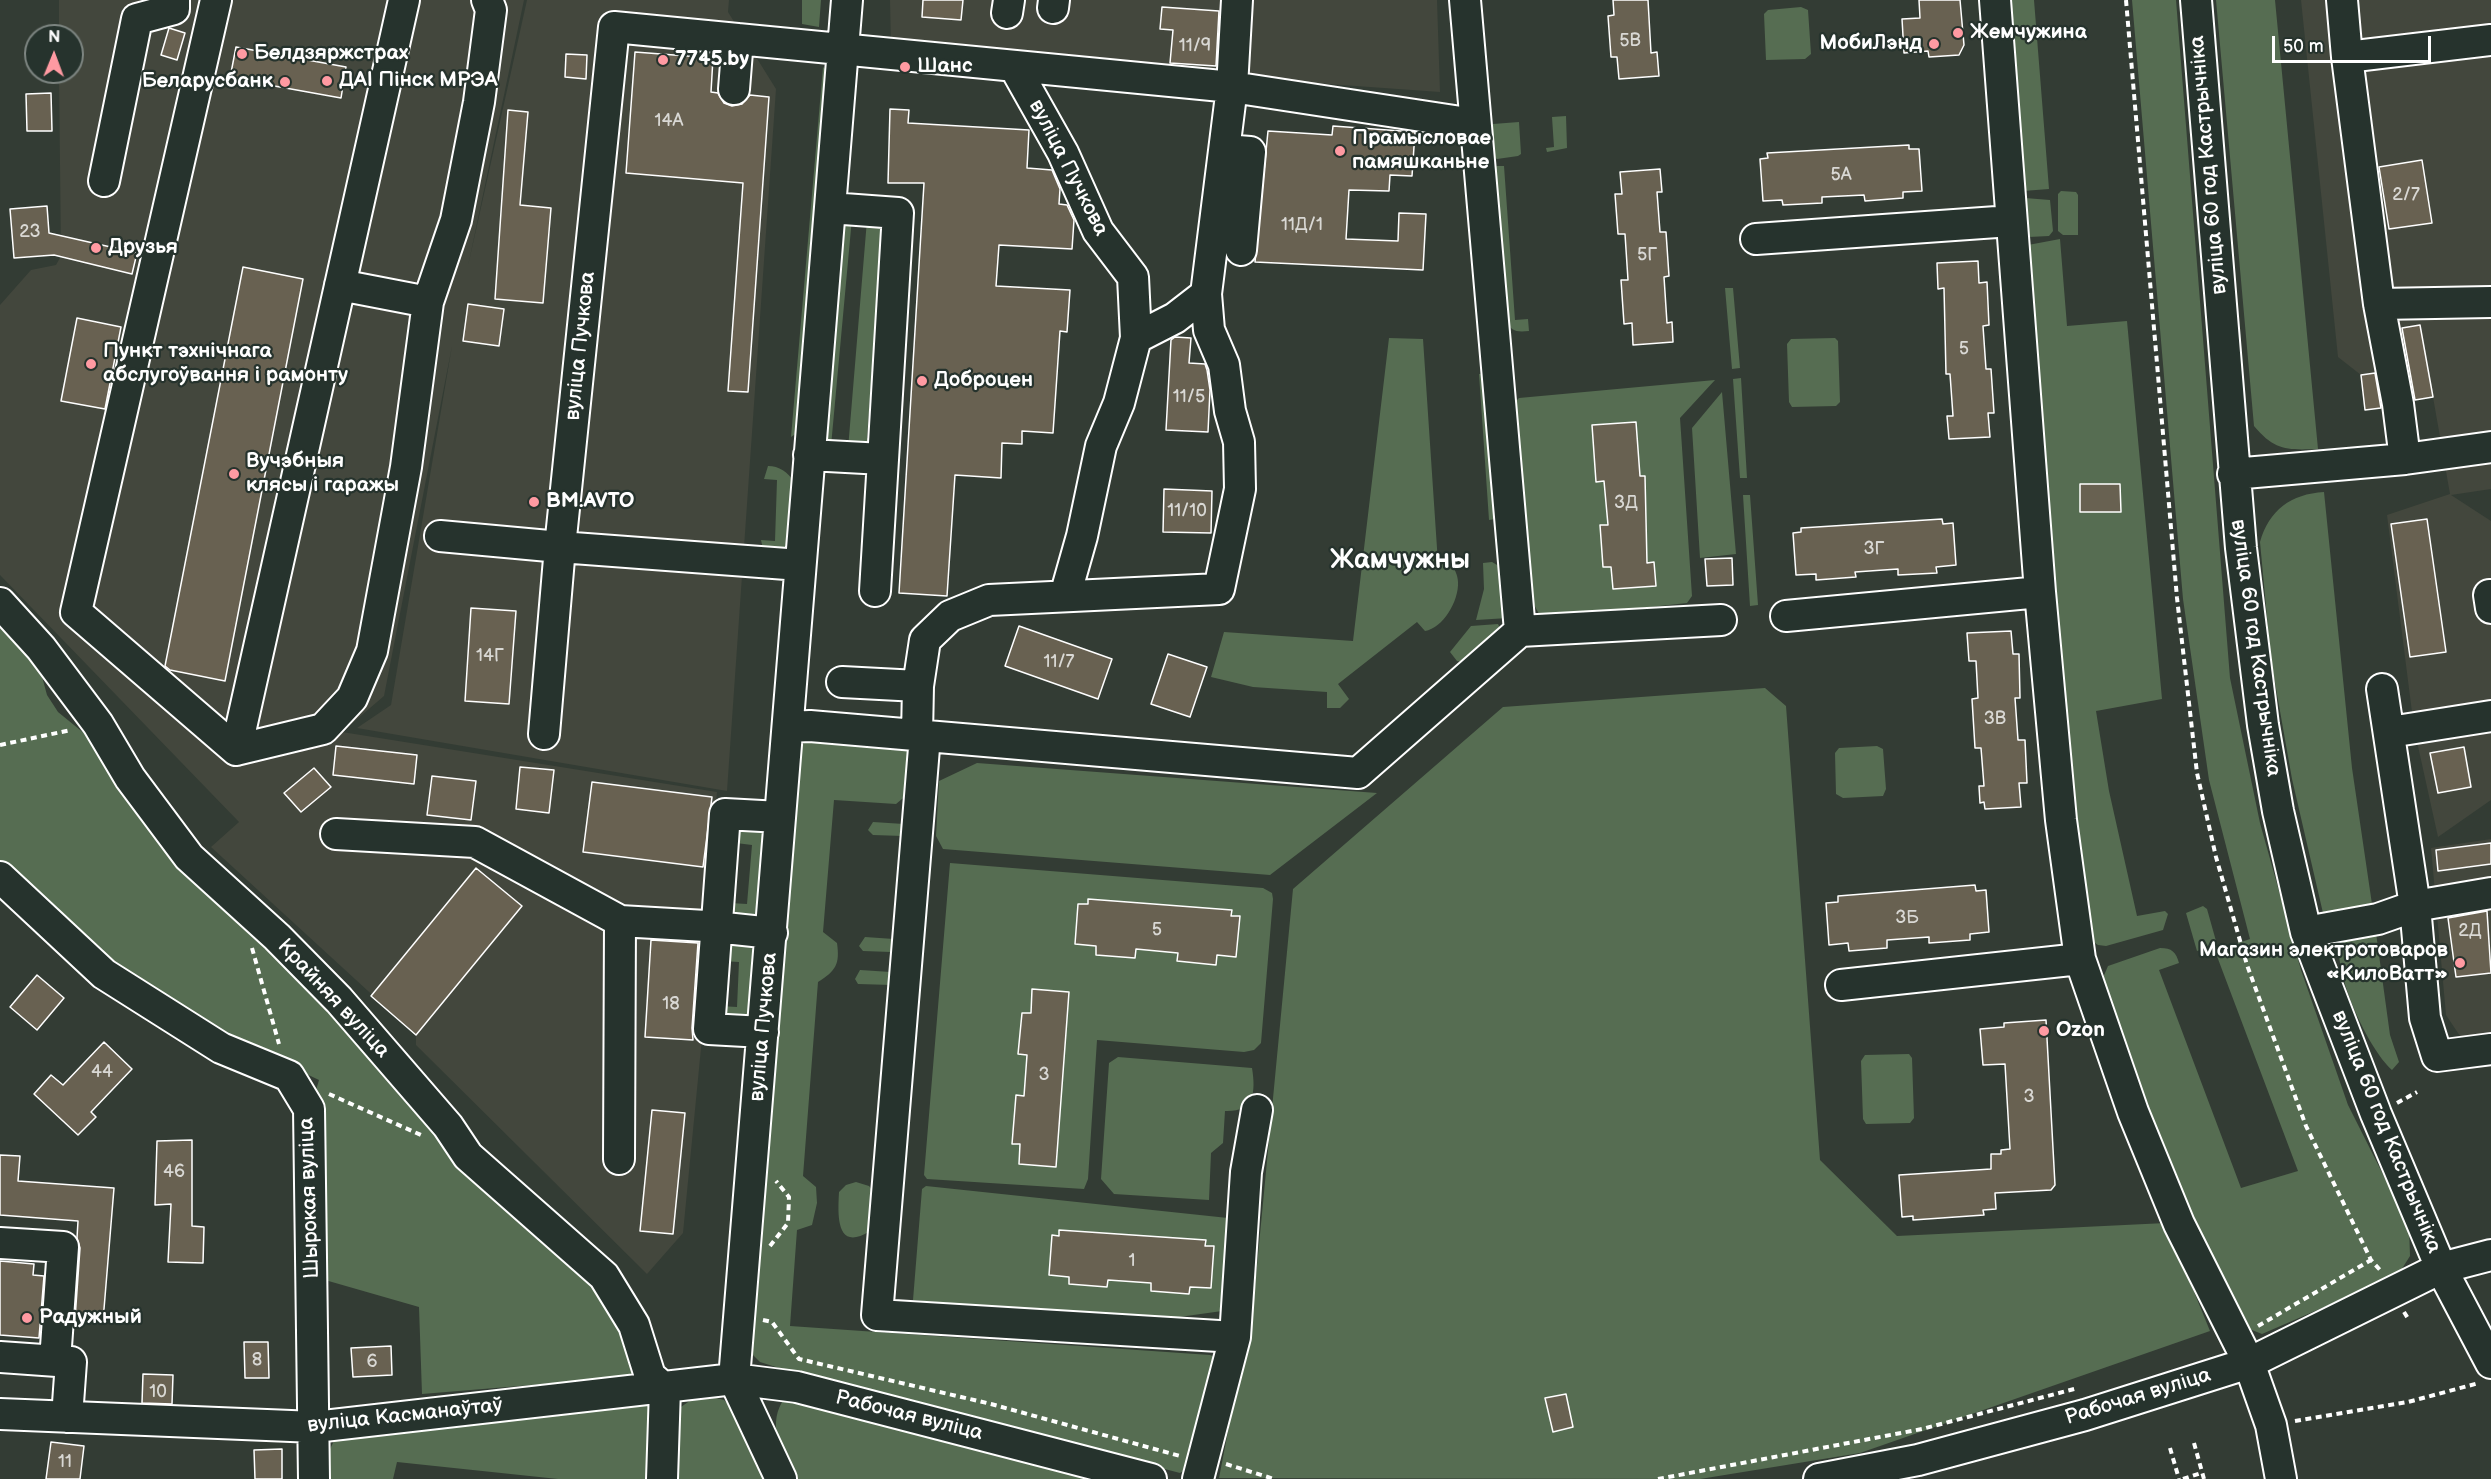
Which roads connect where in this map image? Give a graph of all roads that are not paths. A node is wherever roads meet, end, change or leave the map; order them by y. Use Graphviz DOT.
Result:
graph roads {
  1 [pos="174,0"];
  2 [pos="216,0"];
  3 [pos="404,0"];
  4 [pos="487,0"];
  5 [pos="847,0"];
  6 [pos="1237,0"];
  7 [pos="1465,0"];
  8 [pos="1995,0"];
  9 [pos="2196,0"];
  10 [pos="2342,0"];
  11 [pos="738,39"];
  12 [pos="2491,40"];
  13 [pos="844,50"];
  14 [pos="2347,57"];
  15 [pos="1014,66"];
  16 [pos="1232,87"];
  17 [pos="734,89"];
  18 [pos="1474,124"];
  19 [pos="1225,150"];
  20 [pos="104,181"];
  21 [pos="830,208"];
  22 [pos="2012,221"];
  23 [pos="1756,239"];
  24 [pos="1241,250"];
  25 [pos="340,285"];
  26 [pos="1206,294"];
  27 [pos="428,302"];
  28 [pos="2491,302"];
  29 [pos="2379,304"];
  30 [pos="1136,338"];
  31 [pos="2491,447"];
  32 [pos="809,455"];
  33 [pos="883,459"];
  34 [pos="2405,459"];
  35 [pos="2233,474"];
  36 [pos="440,536"];
  37 [pos="560,547"];
  38 [pos="800,565"];
  39 [pos="875,591"];
  40 [pos="2040,592"];
  41 [pos="1065,596"];
  42 [pos="0,603"];
  43 [pos="1786,616"];
  44 [pos="1721,620"];
  45 [pos="1520,631"];
  46 [pos="842,682"];
  47 [pos="918,686"];
  48 [pos="2382,689"];
  49 [pos="2491,716"];
  50 [pos="788,727"];
  51 [pos="2390,732"];
  52 [pos="544,734"];
  53 [pos="921,735"];
  54 [pos="236,750"];
  55 [pos="780,817"];
  56 [pos="336,834"];
  57 [pos="0,877"];
  58 [pos="2491,893"];
  59 [pos="2415,906"];
  60 [pos="620,921"];
  61 [pos="717,927"];
  62 [pos="2306,932"];
  63 [pos="772,933"];
  64 [pos="2080,959"];
  65 [pos="1841,985"];
  66 [pos="764,1032"];
  67 [pos="2491,1049"];
  68 [pos="1257,1110"];
  69 [pos="619,1159"];
  70 [pos="0,1243"];
  71 [pos="2491,1255"];
  72 [pos="2441,1268"];
  73 [pos="1235,1337"];
  74 [pos="2242,1350"];
  75 [pos="0,1357"];
  76 [pos="55,1361"];
  77 [pos="2486,1373"];
  78 [pos="734,1379"];
  79 [pos="665,1389"];
  80 [pos="0,1414"];
  81 [pos="67,1417"];
  82 [pos="315,1427"];
  83 [pos="1201,1471"];
  84 [pos="314,1479"];
  85 [pos="662,1479"];
  86 [pos="781,1479"];
  87 [pos="1151,1479"];
  88 [pos="1819,1479"];
  89 [pos="2282,1479"];
  1 -- 20 [label="street"];
  2 -- 54 [label="street"];
  3 -- 25 [label="street"];
  4 -- 27 [label="street"];
  5 -- 13 [label="street, вуліца Пучкова"];
  6 -- 16 [label="street"];
  7 -- 18 [label="street"];
  8 -- 22 [label="street"];
  9 -- 35 [label="street, вуліца 60 год Кастрычніка"];
  10 -- 14 [label="street"];
  11 -- 13 [label="street, вуліца Пучкова"];
  11 -- 17 [label="street"];
  11 -- 37 [label="street, вуліца Пучкова"];
  12 -- 14 [label="street"];
  13 -- 15 [label="street, вуліца Пучкова"];
  13 -- 21 [label="street, вуліца Пучкова"];
  14 -- 29 [label="street"];
  15 -- 16 [label="street, вуліца Пучкова"];
  15 -- 30 [label="street, вуліца Пучкова"];
  16 -- 18 [label="street, вуліца Пучкова"];
  16 -- 19 [label="street"];
  18 -- 45 [label="street"];
  19 -- 24 [label="street"];
  19 -- 26 [label="street"];
  21 -- 32 [label="street, вуліца Пучкова"];
  21 -- 33 [label="street"];
  22 -- 23 [label="street"];
  22 -- 40 [label="street"];
  25 -- 27 [label="street"];
  25 -- 54 [label="street"];
  26 -- 30 [label="street"];
  26 -- 41 [label="street"];
  27 -- 54 [label="street"];
  28 -- 29 [label="street"];
  29 -- 34 [label="street"];
  30 -- 41 [label="street, вуліца Пучкова"];
  31 -- 34 [label="street"];
  32 -- 33 [label="street"];
  32 -- 38 [label="street, вуліца Пучкова"];
  33 -- 39 [label="street"];
  34 -- 35 [label="street"];
  35 -- 62 [label="street, вуліца 60 год Кастрычніка"];
  36 -- 37 [label="street"];
  37 -- 38 [label="street"];
  37 -- 52 [label="street"];
  38 -- 50 [label="street, вуліца Пучкова"];
  40 -- 43 [label="street"];
  40 -- 64 [label="street"];
  41 -- 47 [label="street"];
  42 -- 79 [label="street, Крайняя вуліца"];
  44 -- 45 [label="street"];
  45 -- 53 [label="street"];
  46 -- 47 [label="street"];
  47 -- 53 [label="street"];
  48 -- 51 [label="street"];
  49 -- 51 [label="street"];
  50 -- 53 [label="street"];
  50 -- 55 [label="street, вуліца Пучкова"];
  51 -- 59 [label="street"];
  53 -- 73 [label="street"];
  55 -- 61 [label="street"];
  55 -- 63 [label="street, вуліца Пучкова"];
  56 -- 60 [label="street"];
  57 -- 82 [label="street, Шырокая вуліца"];
  58 -- 59 [label="street"];
  59 -- 62 [label="street"];
  59 -- 67 [label="street"];
  60 -- 61 [label="street"];
  60 -- 69 [label="street"];
  61 -- 63 [label="street"];
  61 -- 66 [label="street"];
  62 -- 72 [label="street, вуліца 60 год Кастрычніка"];
  63 -- 66 [label="street, вуліца Пучкова"];
  64 -- 65 [label="street"];
  64 -- 74 [label="street"];
  66 -- 78 [label="street, вуліца Пучкова"];
  68 -- 73 [label="street"];
  70 -- 76 [label="street"];
  71 -- 72 [label="street, вуліца 60 год Кастрычніка"];
  72 -- 74 [label="street, Рабочая вуліца"];
  72 -- 77 [label="street, вуліца 60 год Кастрычніка"];
  73 -- 83 [label="street"];
  74 -- 88 [label="street, Рабочая вуліца"];
  74 -- 89 [label="street"];
  75 -- 76 [label="street"];
  76 -- 81 [label="street"];
  78 -- 79 [label="street, Рабочая вуліца"];
  78 -- 86 [label="street, вуліца Пучкова"];
  78 -- 87 [label="street, Рабочая вуліца"];
  79 -- 82 [label="street, вуліца Касманаўтаў"];
  79 -- 85 [label="street"];
  80 -- 81 [label="street, вуліца Касманаўтаў"];
  81 -- 82 [label="street, вуліца Касманаўтаў"];
  82 -- 84 [label="street, Шырокая вуліца"];
}
